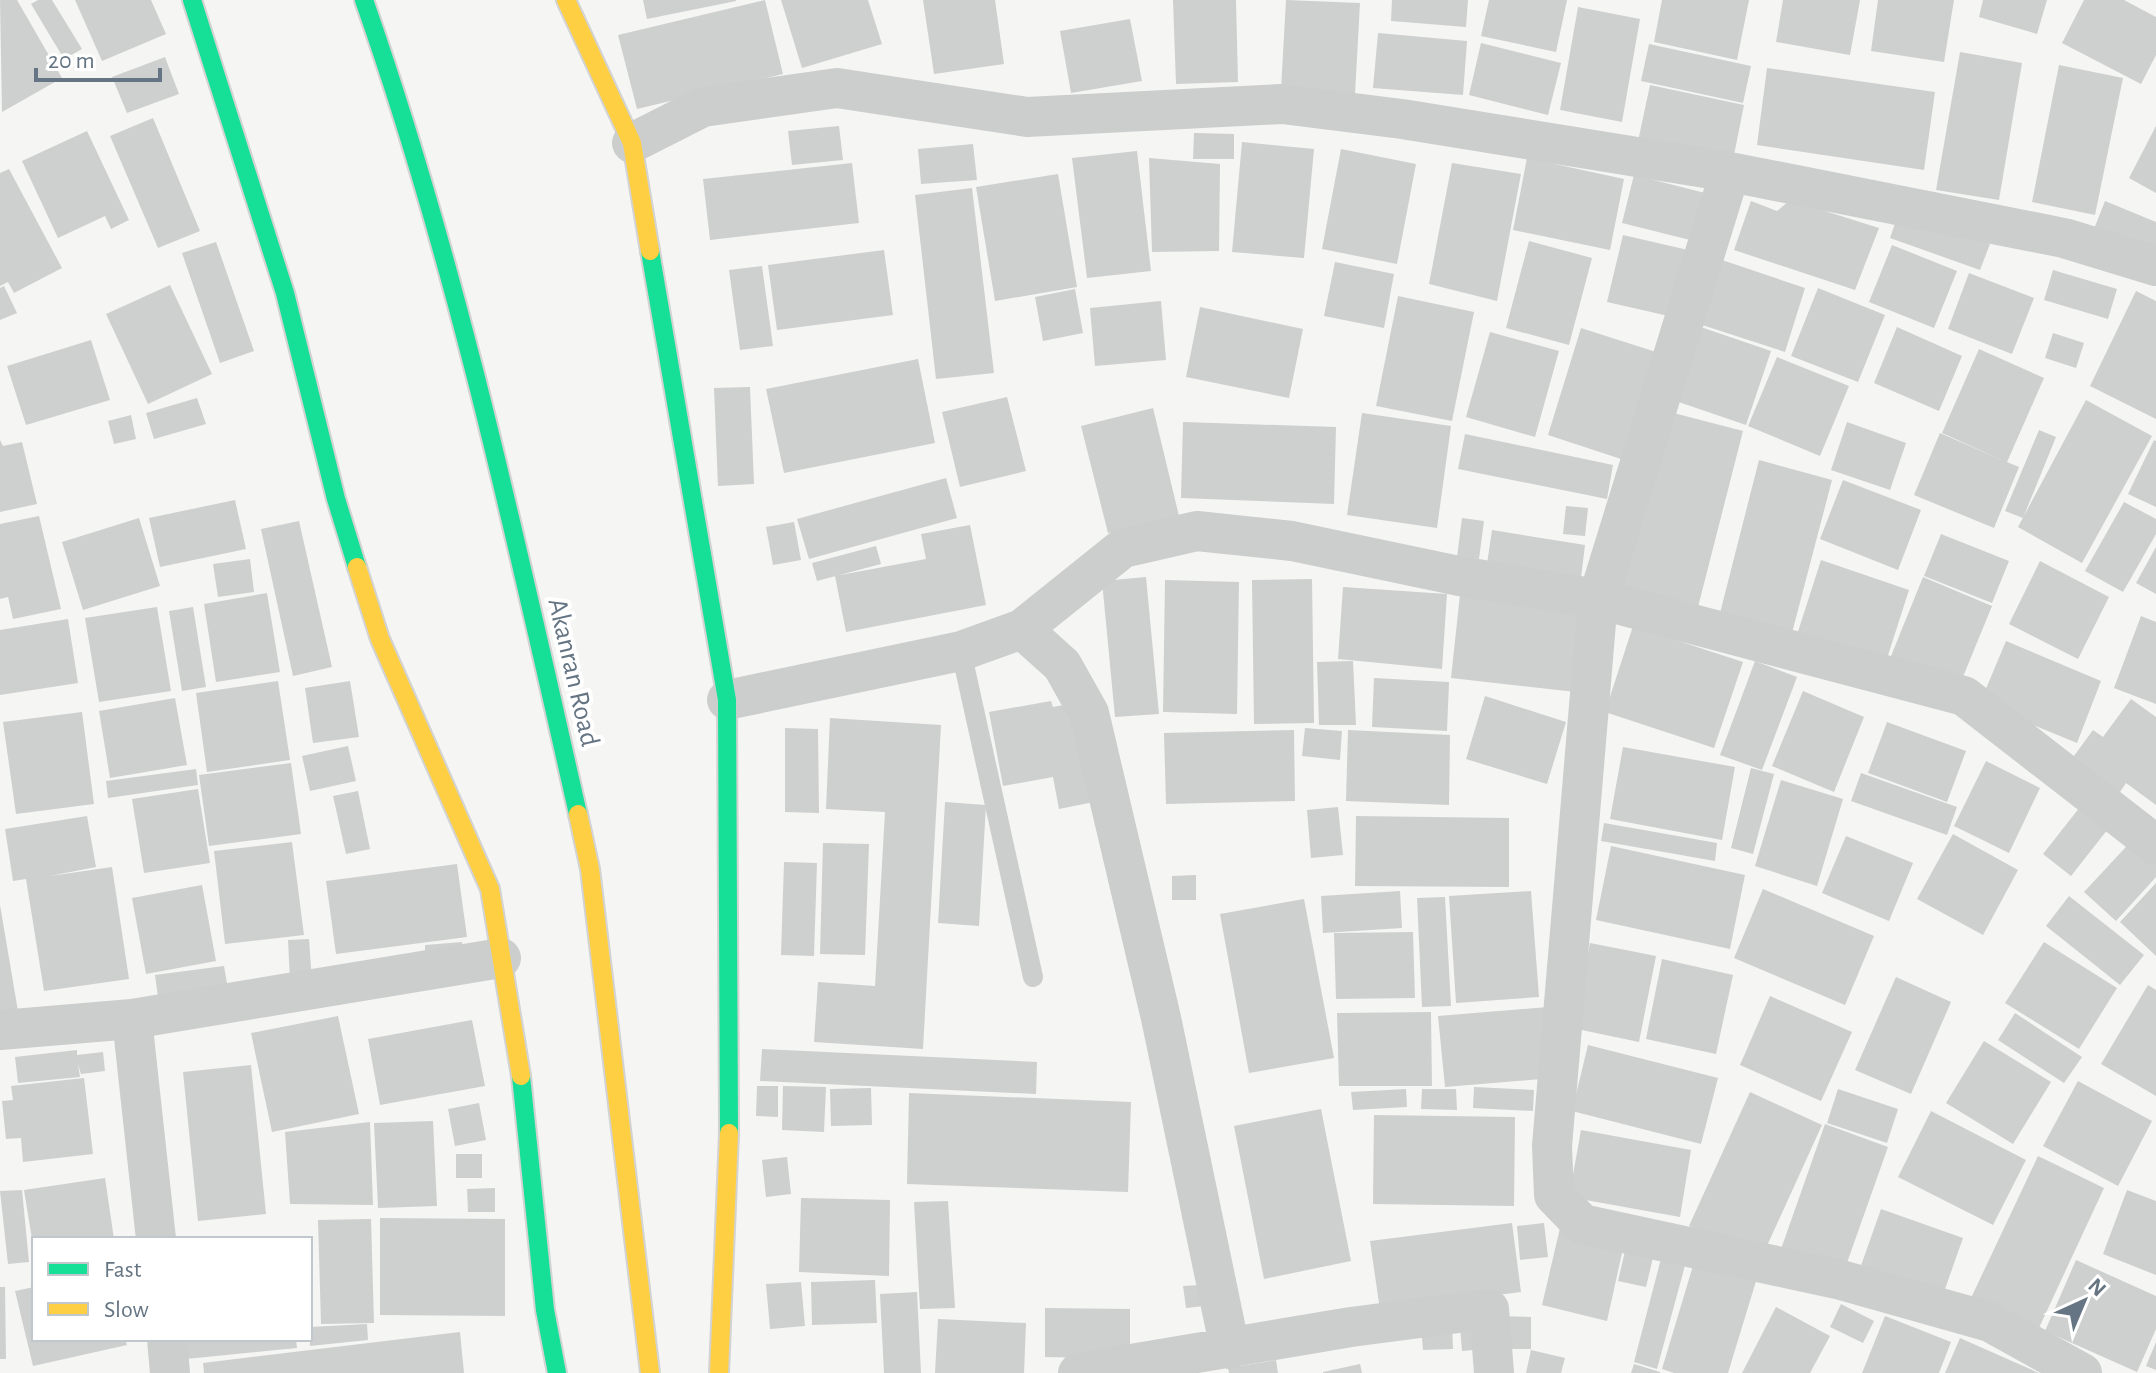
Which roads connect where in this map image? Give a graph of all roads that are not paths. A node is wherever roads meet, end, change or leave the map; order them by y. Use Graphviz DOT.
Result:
graph roads {
  1 [pos="192,0"];
  2 [pos="364,0"];
  3 [pos="566,0"];
  4 [pos="632,143"];
  5 [pos="1730,172"];
  6 [pos="2156,266"];
  7 [pos="1598,599"];
  8 [pos="1022,629"];
  9 [pos="961,651"];
  10 [pos="727,700"];
  11 [pos="2156,845"];
  12 [pos="501,958"];
  13 [pos="1033,977"];
  14 [pos="132,1019"];
  15 [pos="0,1030"];
  16 [pos="156,1237"];
  17 [pos="167,1341"];
  18 [pos="1230,1349"];
  19 [pos="170,1373"];
  20 [pos="557,1373"];
  21 [pos="650,1373"];
  22 [pos="719,1373"];
  23 [pos="1078,1373"];
  24 [pos="1494,1373"];
  25 [pos="2082,1373"];
  1 -- 12 [label="main road"];
  2 -- 21 [label="main road, Akanran Road"];
  3 -- 4 [label="main road"];
  4 -- 5 [label="street"];
  4 -- 10 [label="main road"];
  5 -- 6 [label="street"];
  5 -- 7 [label="street"];
  7 -- 8 [label="street"];
  7 -- 11 [label="street"];
  7 -- 25 [label="street"];
  8 -- 9 [label="street"];
  8 -- 18 [label="street"];
  9 -- 10 [label="street"];
  9 -- 13 [label="lane"];
  10 -- 22 [label="main road"];
  12 -- 14 [label="street"];
  12 -- 20 [label="main road"];
  14 -- 15 [label="street"];
  14 -- 16 [label="street"];
  17 -- 19 [label="street"];
  18 -- 23 [label="street"];
  18 -- 24 [label="street"];
}
